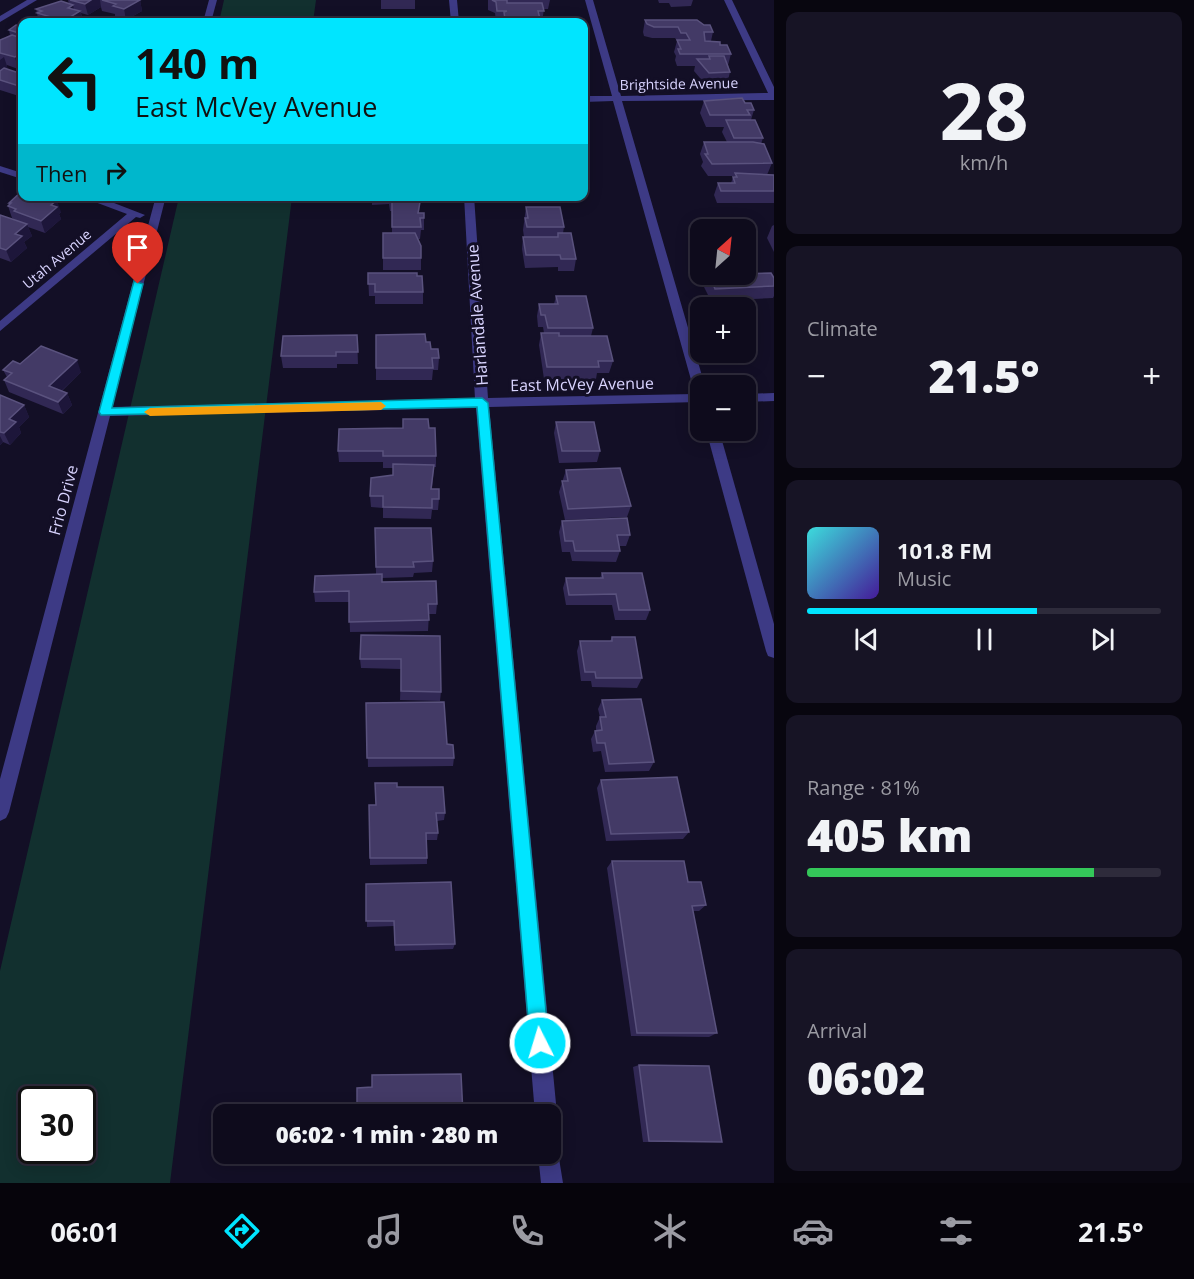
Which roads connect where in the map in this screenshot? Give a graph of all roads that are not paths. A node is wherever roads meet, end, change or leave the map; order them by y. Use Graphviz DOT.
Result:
graph roads {
  1 [pos="33,0"];
  2 [pos="213,0"];
  3 [pos="453,0"];
  4 [pos="589,0"];
  5 [pos="728,0"];
  6 [pos="208,18"];
  7 [pos="455,18"];
  8 [pos="0,20"];
  9 [pos="774,97"];
  10 [pos="588,99"];
  11 [pos="617,99"];
  12 [pos="0,169"];
  13 [pos="18,175"];
  14 [pos="99,201"];
  15 [pos="160,201"];
  16 [pos="469,201"];
  17 [pos="134,213"];
  18 [pos="155,220"];
  19 [pos="0,327"];
  20 [pos="695,375"];
  21 [pos="774,397"];
  22 [pos="690,398"];
  23 [pos="756,398"];
  24 [pos="482,403"];
  25 [pos="105,412"];
  26 [pos="715,441"];
  27 [pos="774,651"];
  28 [pos="0,812"];
  29 [pos="545,1104"];
  30 [pos="550,1164"];
  31 [pos="552,1183"];
  1 -- 8 [label="street"];
  2 -- 6 [label="street"];
  3 -- 7 [label="street"];
  4 -- 11 [label="street"];
  5 -- 9 [label="street"];
  9 -- 11 [label="street, Brightside Avenue"];
  10 -- 11 [label="street, Brightside Avenue"];
  11 -- 20 [label="street"];
  12 -- 13 [label="street"];
  14 -- 17 [label="street"];
  15 -- 18 [label="street, Frio Drive"];
  16 -- 24 [label="street, Harlandale Avenue"];
  17 -- 18 [label="street"];
  17 -- 19 [label="street, Utah Avenue"];
  18 -- 25 [label="street, Frio Drive"];
  21 -- 23 [label="street"];
  22 -- 24 [label="street, East McVey Avenue"];
  24 -- 25 [label="street, East McVey Avenue"];
  24 -- 29 [label="street, Harlandale Avenue"];
  25 -- 28 [label="street, Frio Drive"];
  26 -- 27 [label="street"];
  30 -- 31 [label="street"];
}
